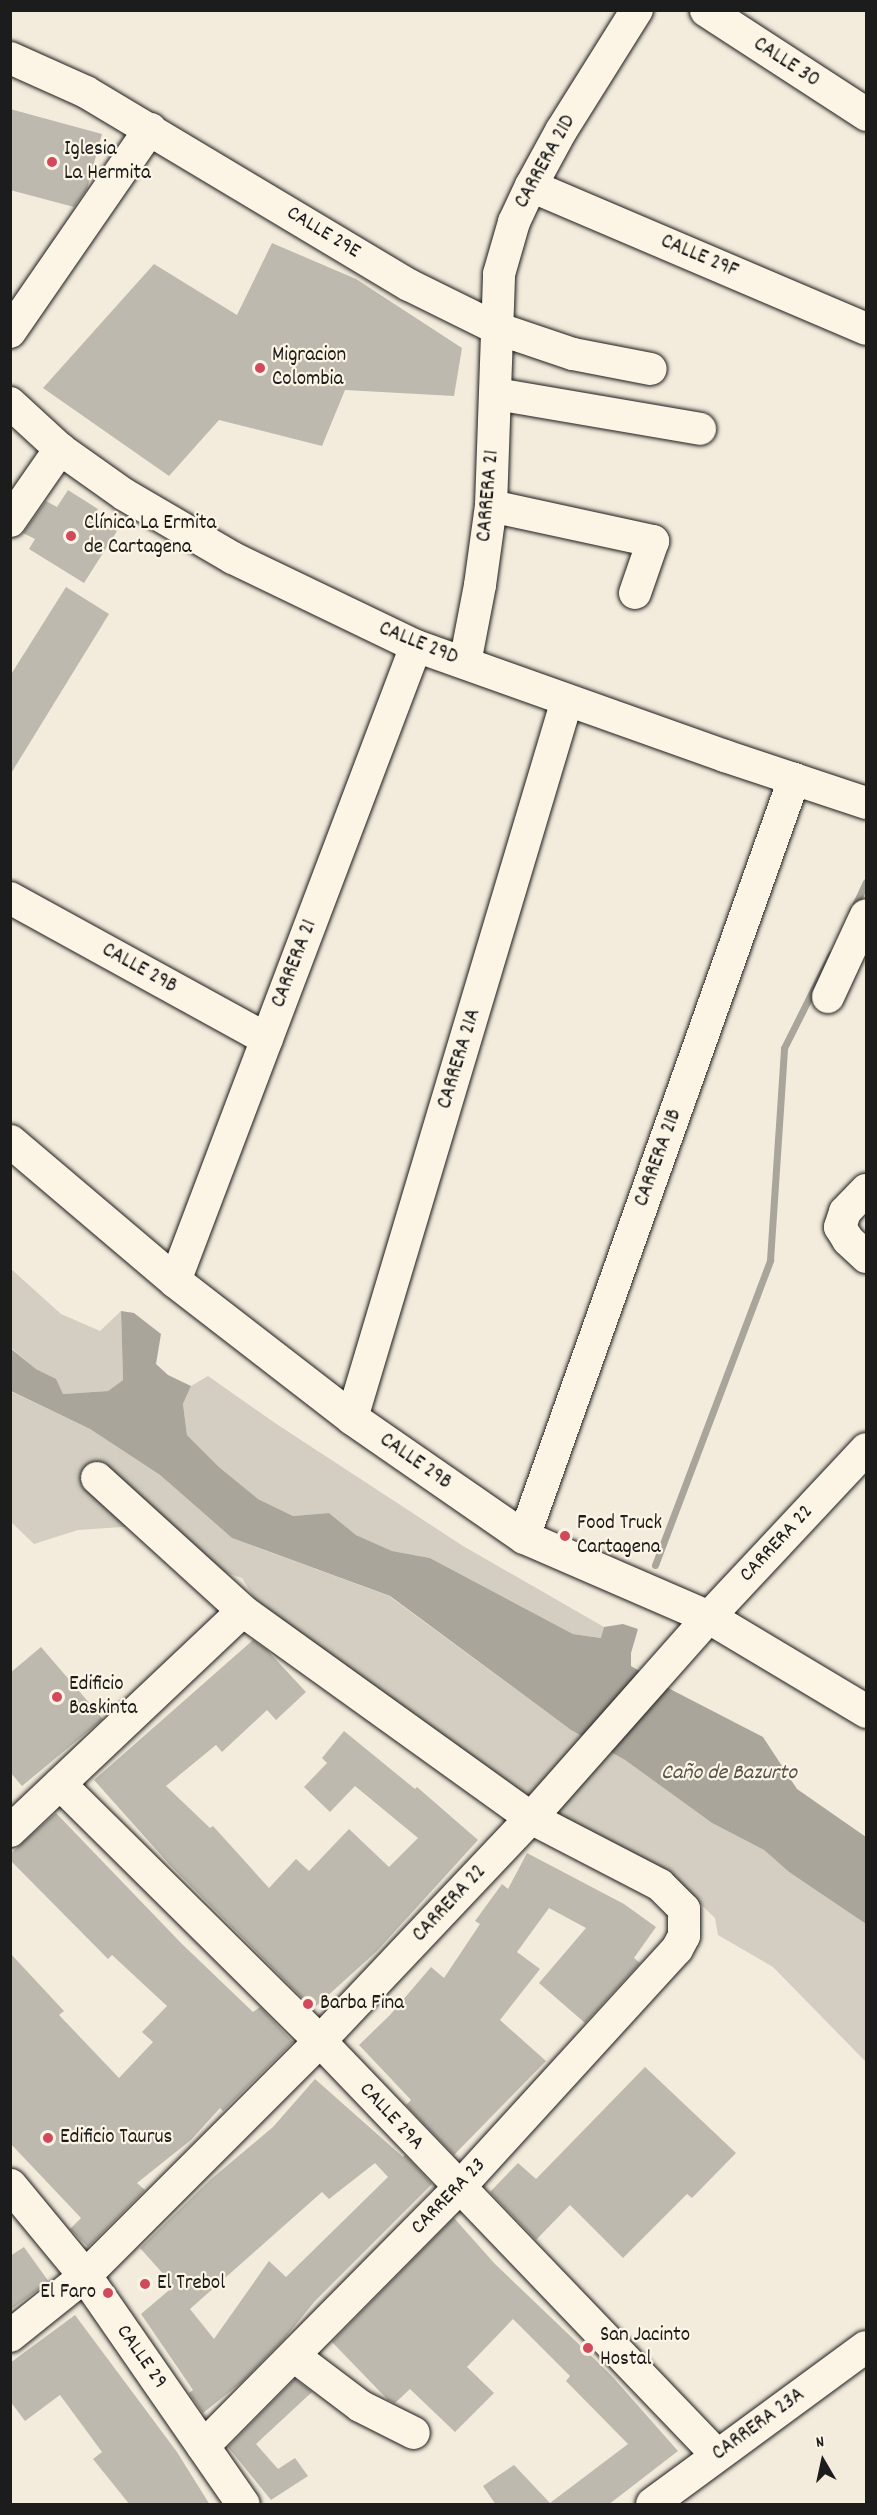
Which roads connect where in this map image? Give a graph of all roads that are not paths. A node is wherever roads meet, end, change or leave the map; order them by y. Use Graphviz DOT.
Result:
graph roads {
  1 [pos="637,10"];
  2 [pos="706,10"];
  3 [pos="10,58"];
  4 [pos="867,114"];
  5 [pos="150,129"];
  6 [pos="531,186"];
  7 [pos="496,328"];
  8 [pos="867,329"];
  9 [pos="10,332"];
  10 [pos="651,369"];
  11 [pos="496,394"];
  12 [pos="10,403"];
  13 [pos="700,429"];
  14 [pos="60,449"];
  15 [pos="491,506"];
  16 [pos="10,521"];
  17 [pos="635,593"];
  18 [pos="416,646"];
  19 [pos="465,663"];
  20 [pos="567,700"];
  21 [pos="794,779"];
  22 [pos="867,803"];
  23 [pos="10,898"];
  24 [pos="867,915"];
  25 [pos="828,997"];
  26 [pos="267,1039"];
  27 [pos="10,1141"];
  28 [pos="867,1190"];
  29 [pos="867,1257"];
  30 [pos="175,1281"];
  31 [pos="352,1418"];
  32 [pos="867,1449"];
  33 [pos="97,1478"];
  34 [pos="524,1537"];
  35 [pos="243,1611"];
  36 [pos="709,1617"];
  37 [pos="867,1711"];
  38 [pos="60,1784"];
  39 [pos="538,1809"];
  40 [pos="10,1831"];
  41 [pos="320,2041"];
  42 [pos="10,2185"];
  43 [pos="459,2188"];
  44 [pos="85,2276"];
  45 [pos="10,2336"];
  46 [pos="867,2347"];
  47 [pos="294,2356"];
  48 [pos="414,2433"];
  49 [pos="203,2447"];
  50 [pos="717,2455"];
  51 [pos="243,2505"];
  52 [pos="652,2505"];
  1 -- 6 [label="street, CARRERA 21D"];
  2 -- 4 [label="main road, CALLE 30"];
  3 -- 5 [label="street, CALLE 29E"];
  5 -- 7 [label="street, CALLE 29E"];
  5 -- 9 [label="street"];
  6 -- 7 [label="street, CARRERA 21D"];
  6 -- 8 [label="street, CALLE 29F"];
  7 -- 10 [label="street, CALLE 29E"];
  7 -- 11 [label="street, CARRERA 21"];
  11 -- 13 [label="street"];
  11 -- 15 [label="street, CARRERA 21"];
  12 -- 14 [label="street, CALLE 29D"];
  14 -- 16 [label="street"];
  14 -- 18 [label="street, CALLE 29D"];
  15 -- 17 [label="street"];
  15 -- 19 [label="street, CARRERA 21"];
  18 -- 19 [label="street, CALLE 29D"];
  18 -- 26 [label="street, CARRERA 21"];
  19 -- 20 [label="street, CALLE 29D"];
  20 -- 21 [label="street, CALLE 29D"];
  20 -- 31 [label="street, CARRERA 21A"];
  21 -- 22 [label="street, CALLE 29D"];
  21 -- 34 [label="street, CARRERA 21B"];
  23 -- 26 [label="street, CALLE 29B"];
  24 -- 25 [label="street"];
  26 -- 30 [label="street, CARRERA 21"];
  27 -- 30 [label="main road, CALLE 29B"];
  28 -- 29 [label="street"];
  30 -- 31 [label="main road, CALLE 29B"];
  31 -- 34 [label="main road, CALLE 29B"];
  32 -- 36 [label="street, CARRERA 22"];
  33 -- 35 [label="street"];
  34 -- 36 [label="main road, CALLE 29B"];
  35 -- 38 [label="street"];
  35 -- 39 [label="street"];
  36 -- 37 [label="main road, CALLE 29B"];
  36 -- 39 [label="street, CARRERA 22"];
  38 -- 40 [label="street"];
  38 -- 41 [label="street, CALLE 29A"];
  39 -- 41 [label="street, CARRERA 22"];
  39 -- 43 [label="street, CARRERA 23"];
  41 -- 43 [label="street, CALLE 29A"];
  41 -- 44 [label="street, CARRERA 22"];
  42 -- 44 [label="main road, CALLE 29"];
  43 -- 47 [label="street, CARRERA 23"];
  43 -- 50 [label="street, CALLE 29A"];
  44 -- 45 [label="street, CARRERA 22"];
  44 -- 49 [label="main road, CALLE 29"];
  46 -- 50 [label="street, CARRERA 23A"];
  47 -- 48 [label="street"];
  47 -- 49 [label="street, CARRERA 23"];
  49 -- 51 [label="main road, CALLE 29"];
  50 -- 52 [label="street, CARRERA 23A"];
}
